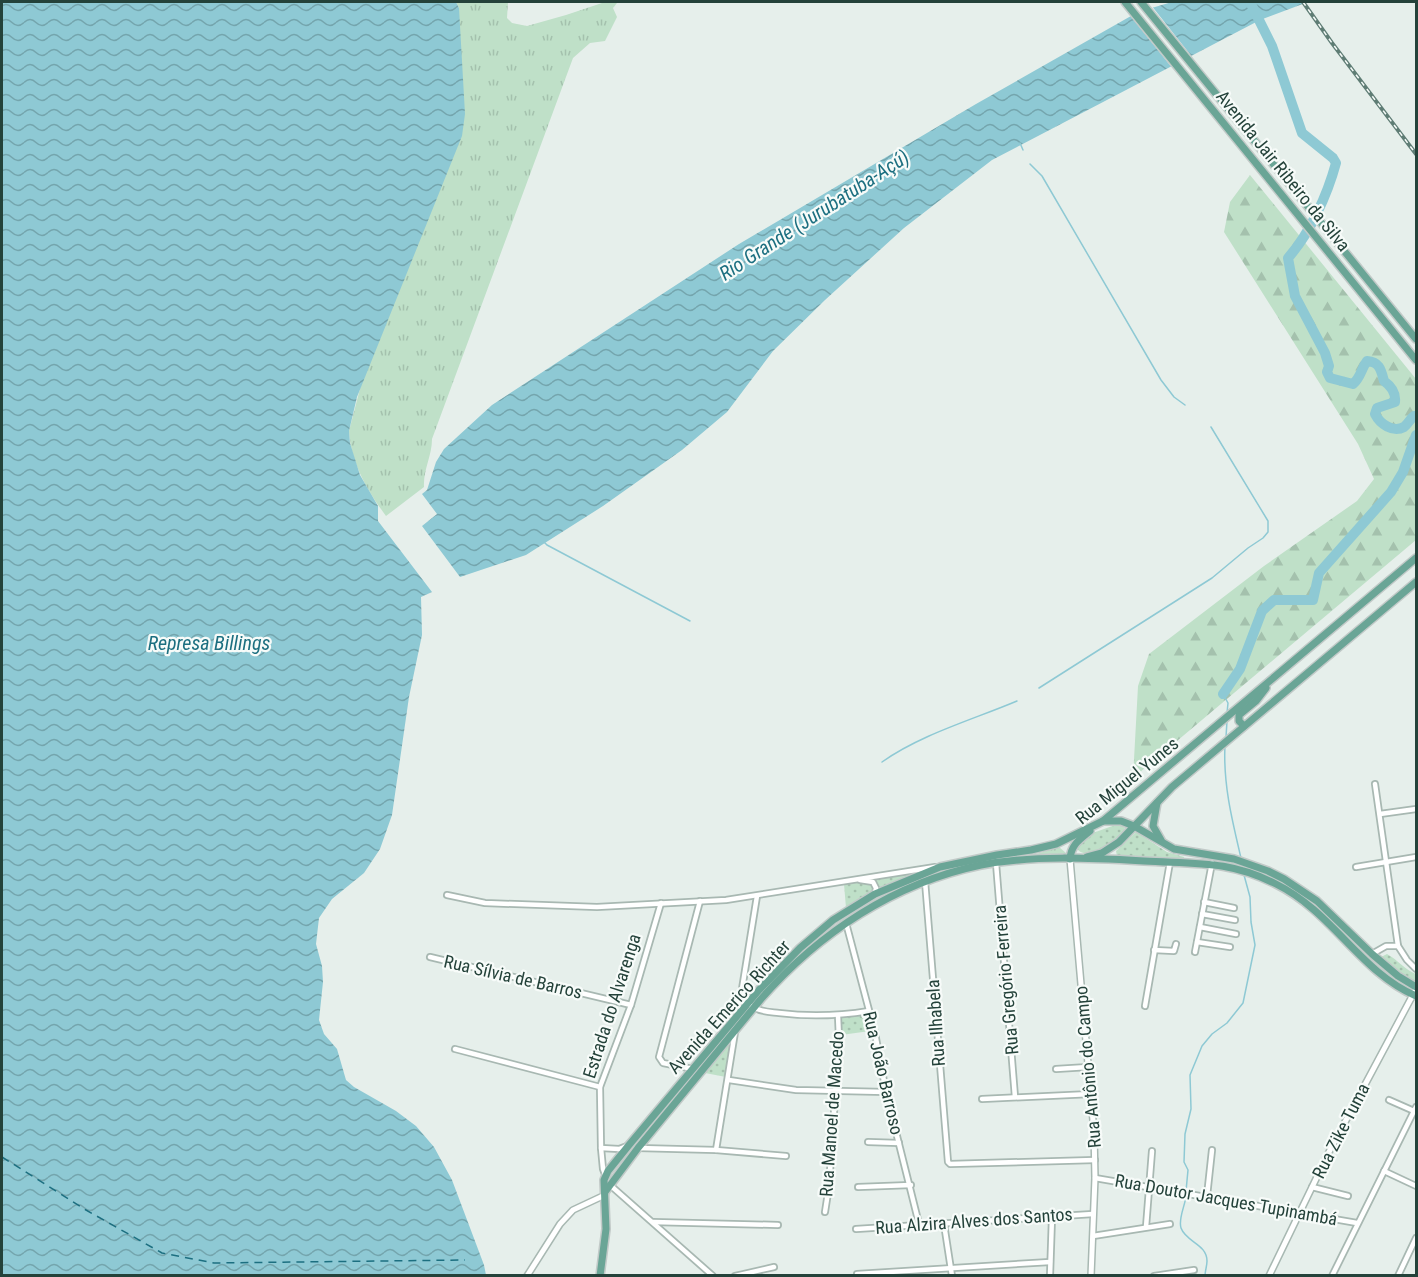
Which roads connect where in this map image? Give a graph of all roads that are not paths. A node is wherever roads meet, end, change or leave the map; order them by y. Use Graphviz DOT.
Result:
graph roads {
  1 [pos="1125,2"];
  2 [pos="1141,2"];
  3 [pos="1416,339"];
  4 [pos="1416,360"];
  5 [pos="1416,558"];
  6 [pos="1416,582"];
  7 [pos="1273,679"];
  8 [pos="1244,726"];
  9 [pos="1375,784"];
  10 [pos="1160,798"];
  11 [pos="1416,809"];
  12 [pos="1380,813"];
  13 [pos="1103,821"];
  14 [pos="1134,826"];
  15 [pos="1165,844"];
  16 [pos="1416,857"];
  17 [pos="1070,860"];
  18 [pos="1170,861"];
  19 [pos="1386,861"];
  20 [pos="996,863"];
  21 [pos="1212,863"];
  22 [pos="940,867"];
  23 [pos="1356,867"];
  24 [pos="854,879"];
  25 [pos="925,881"];
  26 [pos="876,894"];
  27 [pos="447,895"];
  28 [pos="757,896"];
  29 [pos="700,901"];
  30 [pos="1204,902"];
  31 [pos="661,903"];
  32 [pos="1234,908"];
  33 [pos="1202,914"];
  34 [pos="1235,920"];
  35 [pos="846,923"];
  36 [pos="1200,927"];
  37 [pos="1236,934"];
  38 [pos="1197,942"];
  39 [pos="1176,944"];
  40 [pos="1398,946"];
  41 [pos="1230,947"];
  42 [pos="1154,950"];
  43 [pos="1195,952"];
  44 [pos="1372,954"];
  45 [pos="430,957"];
  46 [pos="1416,969"];
  47 [pos="1416,992"];
  48 [pos="631,1005"];
  49 [pos="751,1006"];
  50 [pos="1145,1006"];
  51 [pos="869,1011"];
  52 [pos="838,1016"];
  53 [pos="735,1031"];
  54 [pos="455,1049"];
  55 [pos="1088,1067"];
  56 [pos="693,1069"];
  57 [pos="1056,1069"];
  58 [pos="729,1080"];
  59 [pos="600,1087"];
  60 [pos="835,1092"];
  61 [pos="886,1092"];
  62 [pos="1091,1094"];
  63 [pos="1015,1097"];
  64 [pos="982,1099"];
  65 [pos="1389,1100"];
  66 [pos="1415,1109"];
  67 [pos="868,1142"];
  68 [pos="900,1143"];
  69 [pos="629,1146"];
  70 [pos="601,1148"];
  71 [pos="638,1148"];
  72 [pos="716,1150"];
  73 [pos="1212,1150"];
  74 [pos="1152,1151"];
  75 [pos="786,1156"];
  76 [pos="1095,1160"];
  77 [pos="1384,1171"];
  78 [pos="605,1176"];
  79 [pos="1095,1178"];
  80 [pos="610,1185"];
  81 [pos="911,1185"];
  82 [pos="1149,1186"];
  83 [pos="1416,1186"];
  84 [pos="858,1187"];
  85 [pos="1312,1187"];
  86 [pos="605,1193"];
  87 [pos="1207,1196"];
  88 [pos="1348,1196"];
  89 [pos="825,1212"];
  90 [pos="1299,1213"];
  91 [pos="1093,1214"];
  92 [pos="1052,1217"];
  93 [pos="653,1222"];
  94 [pos="1357,1223"];
  95 [pos="919,1224"];
  96 [pos="944,1224"];
  97 [pos="1170,1224"];
  98 [pos="778,1225"];
  99 [pos="1146,1227"];
  100 [pos="856,1229"];
  101 [pos="1093,1236"];
  102 [pos="1416,1238"];
  103 [pos="1050,1262"];
  104 [pos="774,1267"];
  105 [pos="950,1269"];
  106 [pos="1194,1270"];
  107 [pos="920,1273"];
  108 [pos="857,1274"];
  109 [pos="879,1274"];
  110 [pos="527,1275"];
  111 [pos="600,1275"];
  112 [pos="713,1275"];
  113 [pos="735,1275"];
  114 [pos="952,1275"];
  115 [pos="1050,1275"];
  116 [pos="1091,1275"];
  117 [pos="1154,1275"];
  118 [pos="1269,1275"];
  119 [pos="1332,1275"];
  120 [pos="1398,1275"];
  1 -- 4 [label="main road, Avenida Jair Ribeiro da Silva"];
  2 -- 3 [label="main road, Avenida Jair Ribeiro da Silva"];
  5 -- 7 [label="main road, Rua Miguel Yunes"];
  6 -- 8 [label="main road, Rua Miguel Yunes"];
  7 -- 8 [label="main road"];
  7 -- 13 [label="main road, Rua Miguel Yunes"];
  8 -- 10 [label="main road, Rua Miguel Yunes"];
  9 -- 12 [label="street"];
  10 -- 14 [label="main road, Rua Miguel Yunes"];
  10 -- 15 [label="main road"];
  11 -- 12 [label="street"];
  12 -- 19 [label="street"];
  13 -- 14 [label="main road"];
  13 -- 17 [label="main road, Rua Miguel Yunes"];
  13 -- 22 [label="main road, Avenida Emerico Richter"];
  14 -- 15 [label="main road"];
  14 -- 17 [label="main road, Rua Miguel Yunes"];
  15 -- 44 [label="main road"];
  16 -- 19 [label="street"];
  17 -- 18 [label="main road"];
  17 -- 20 [label="main road, Avenida Emerico Richter"];
  17 -- 55 [label="street, Rua Antônio do Campo"];
  18 -- 21 [label="main road"];
  18 -- 42 [label="street"];
  19 -- 23 [label="street"];
  19 -- 40 [label="street"];
  20 -- 25 [label="main road, Avenida Emerico Richter"];
  20 -- 63 [label="street, Rua Gregório Ferreira"];
  21 -- 30 [label="street"];
  21 -- 47 [label="main road"];
  22 -- 24 [label="street"];
  22 -- 26 [label="main road, Avenida Emerico Richter"];
  24 -- 26 [label="street"];
  24 -- 28 [label="street"];
  25 -- 35 [label="main road, Avenida Emerico Richter"];
  25 -- 76 [label="street, Rua Ilhabela"];
  26 -- 49 [label="main road, Avenida Emerico Richter"];
  27 -- 31 [label="street"];
  28 -- 29 [label="street"];
  28 -- 49 [label="street"];
  29 -- 31 [label="street"];
  29 -- 56 [label="street"];
  30 -- 32 [label="street"];
  30 -- 33 [label="street"];
  31 -- 48 [label="street, Estrada do Alvarenga"];
  33 -- 34 [label="street"];
  33 -- 36 [label="street"];
  35 -- 49 [label="main road, Avenida Emerico Richter"];
  35 -- 51 [label="street, Rua João Barroso"];
  36 -- 37 [label="street"];
  36 -- 38 [label="street"];
  38 -- 41 [label="street"];
  38 -- 43 [label="street"];
  39 -- 42 [label="street"];
  40 -- 44 [label="street"];
  40 -- 46 [label="street"];
  42 -- 50 [label="street"];
  44 -- 47 [label="main road"];
  45 -- 48 [label="street, Rua Sílvia de Barros"];
  47 -- 85 [label="street, Rua Zike Tuma"];
  48 -- 59 [label="street, Estrada do Alvarenga"];
  49 -- 52 [label="street"];
  49 -- 53 [label="main road, Avenida Emerico Richter"];
  49 -- 56 [label="main road, Avenida Emerico Richter"];
  51 -- 52 [label="street"];
  51 -- 61 [label="street, Rua João Barroso"];
  52 -- 60 [label="street, Rua Manoel de Macedo"];
  53 -- 58 [label="street"];
  53 -- 71 [label="main road, Avenida Emerico Richter"];
  54 -- 59 [label="street"];
  55 -- 57 [label="street"];
  55 -- 62 [label="street, Rua Antônio do Campo"];
  56 -- 69 [label="main road, Avenida Emerico Richter"];
  58 -- 60 [label="street"];
  58 -- 72 [label="street"];
  59 -- 70 [label="street, Estrada do Alvarenga"];
  60 -- 61 [label="street"];
  60 -- 89 [label="street, Rua Manoel de Macedo"];
  61 -- 68 [label="street, Rua João Barroso"];
  62 -- 63 [label="street"];
  62 -- 76 [label="street, Rua Antônio do Campo"];
  63 -- 64 [label="street"];
  65 -- 66 [label="street"];
  66 -- 77 [label="street"];
  67 -- 68 [label="street"];
  68 -- 81 [label="street, Rua João Barroso"];
  69 -- 70 [label="street"];
  69 -- 78 [label="main road, Avenida Emerico Richter"];
  70 -- 78 [label="street, Estrada do Alvarenga"];
  71 -- 72 [label="street"];
  71 -- 80 [label="main road, Avenida Emerico Richter"];
  72 -- 75 [label="street"];
  73 -- 87 [label="street"];
  74 -- 82 [label="street"];
  76 -- 79 [label="street, Rua Antônio do Campo"];
  77 -- 83 [label="street"];
  77 -- 94 [label="street"];
  78 -- 80 [label="street"];
  78 -- 86 [label="main road, Estrada do Alvarenga"];
  79 -- 82 [label="street, Rua Doutor Jacques Tupinambá"];
  79 -- 91 [label="street, Rua Antônio do Campo"];
  80 -- 86 [label="main road"];
  80 -- 93 [label="street"];
  81 -- 84 [label="street"];
  81 -- 95 [label="street, Rua João Barroso"];
  82 -- 87 [label="street, Rua Doutor Jacques Tupinambá"];
  82 -- 99 [label="street"];
  85 -- 88 [label="street"];
  85 -- 90 [label="street, Rua Zike Tuma"];
  86 -- 110 [label="street"];
  86 -- 111 [label="main road, Estrada do Alvarenga"];
  87 -- 90 [label="street, Rua Doutor Jacques Tupinambá"];
  90 -- 94 [label="street, Rua Doutor Jacques Tupinambá"];
  90 -- 118 [label="street, Rua Zike Tuma"];
  91 -- 92 [label="street, Rua Alzira Alves dos Santos"];
  91 -- 101 [label="street, Rua Antônio do Campo"];
  92 -- 96 [label="street, Rua Alzira Alves dos Santos"];
  92 -- 103 [label="street"];
  93 -- 98 [label="street"];
  93 -- 112 [label="street"];
  94 -- 119 [label="street"];
  95 -- 96 [label="street, Rua Alzira Alves dos Santos"];
  95 -- 100 [label="street, Rua Alzira Alves dos Santos"];
  96 -- 105 [label="street"];
  97 -- 99 [label="street"];
  99 -- 101 [label="street"];
  101 -- 116 [label="street, Rua Antônio do Campo"];
  102 -- 120 [label="street"];
  103 -- 105 [label="street"];
  103 -- 115 [label="street"];
  104 -- 113 [label="street"];
  105 -- 107 [label="street"];
  105 -- 114 [label="street"];
  106 -- 117 [label="street"];
  107 -- 109 [label="street"];
  108 -- 109 [label="street"];
}
